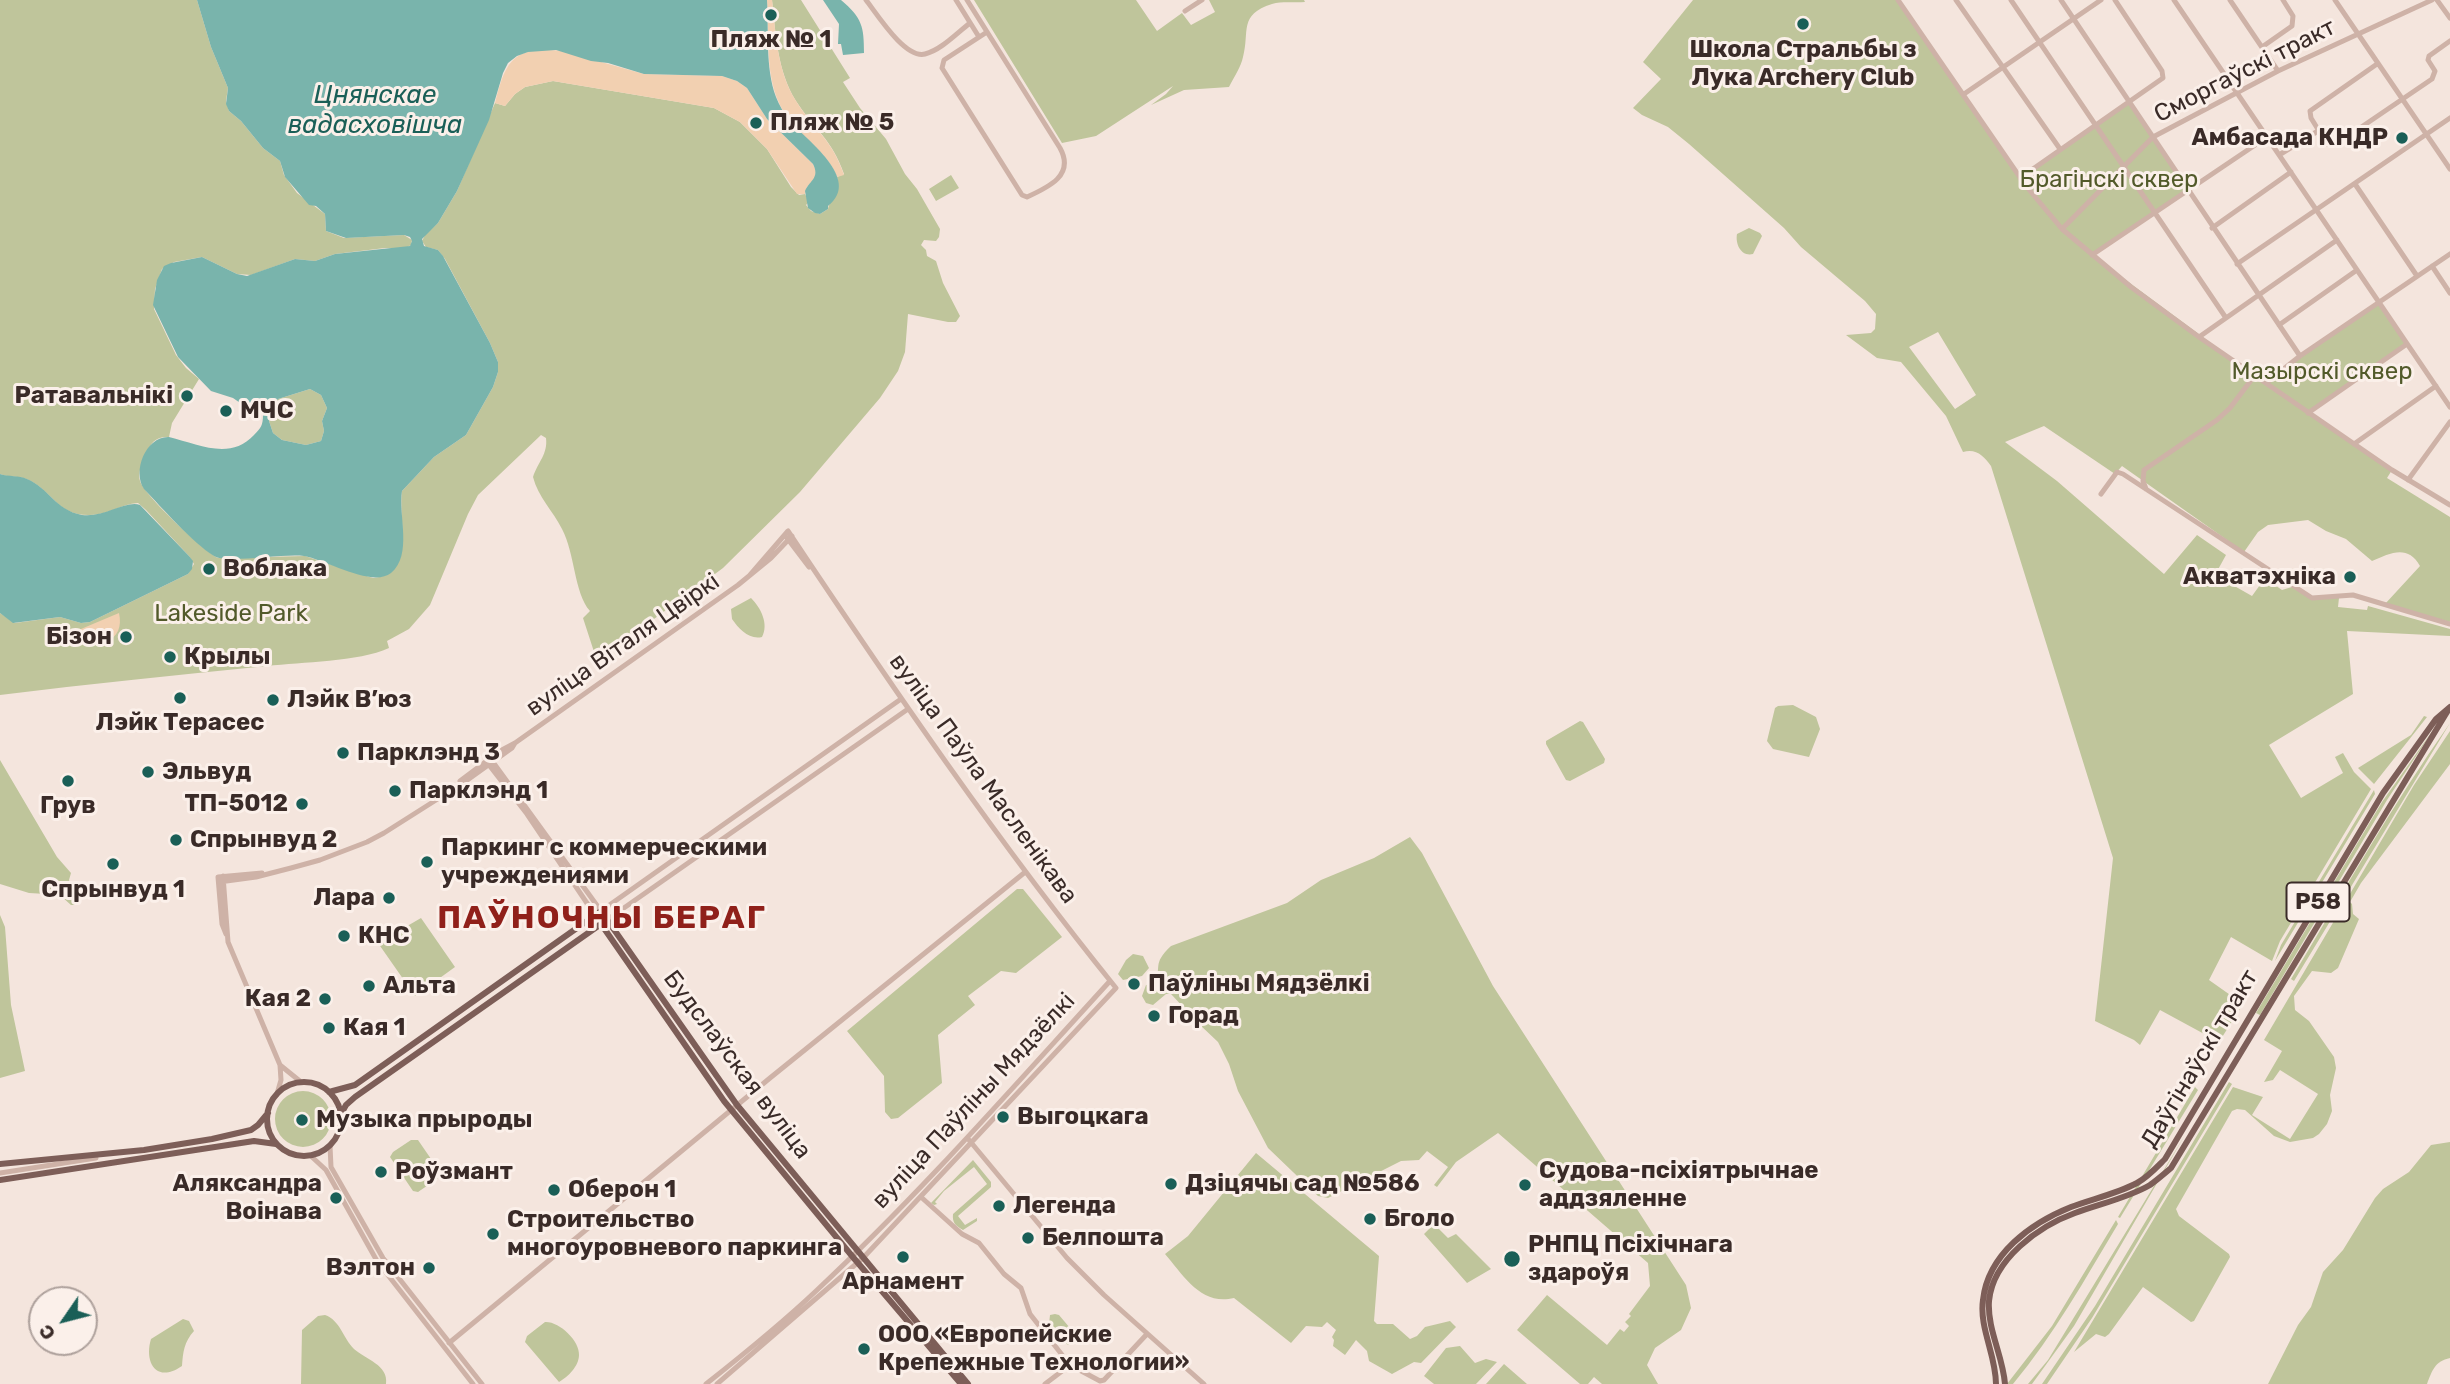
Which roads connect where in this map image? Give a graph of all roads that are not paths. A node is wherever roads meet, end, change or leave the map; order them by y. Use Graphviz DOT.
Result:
graph roads {
  1 [pos="866,0"];
  2 [pos="956,0"];
  3 [pos="967,0"];
  4 [pos="1202,0"];
  5 [pos="1898,0"];
  6 [pos="1956,0"];
  7 [pos="2011,0"];
  8 [pos="2061,0"];
  9 [pos="2101,0"];
  10 [pos="2115,0"];
  11 [pos="2174,0"];
  12 [pos="2230,0"];
  13 [pos="2283,0"];
  14 [pos="2335,0"];
  15 [pos="2435,0"];
  16 [pos="1185,11"];
  17 [pos="2450,18"];
  18 [pos="2074,19"];
  19 [pos="970,23"];
  20 [pos="987,32"];
  21 [pos="2358,34"];
  22 [pos="979,37"];
  23 [pos="2450,41"];
  24 [pos="2040,43"];
  25 [pos="2262,47"];
  26 [pos="2377,64"];
  27 [pos="2002,68"];
  28 [pos="2278,71"];
  29 [pos="2236,92"];
  30 [pos="1964,94"];
  31 [pos="2401,99"];
  32 [pos="2130,102"];
  33 [pos="2450,118"];
  34 [pos="2095,125"];
  35 [pos="2318,131"];
  36 [pos="2426,135"];
  37 [pos="2153,137"];
  38 [pos="2267,137"];
  39 [pos="2060,149"];
  40 [pos="2279,155"];
  41 [pos="2124,166"];
  42 [pos="2450,169"];
  43 [pos="2291,172"];
  44 [pos="2020,177"];
  45 [pos="2355,184"];
  46 [pos="2189,190"];
  47 [pos="2316,210"];
  48 [pos="2155,212"];
  49 [pos="2213,228"];
  50 [pos="2062,229"];
  51 [pos="2337,240"];
  52 [pos="2450,254"];
  53 [pos="2092,255"];
  54 [pos="2238,264"];
  55 [pos="2432,266"];
  56 [pos="2357,270"];
  57 [pos="2417,276"];
  58 [pos="2450,293"];
  59 [pos="2258,295"];
  60 [pos="2379,302"];
  61 [pos="2226,318"];
  62 [pos="2279,325"];
  63 [pos="2199,337"];
  64 [pos="2407,344"];
  65 [pos="2300,356"];
  66 [pos="2255,375"];
  67 [pos="2266,383"];
  68 [pos="2436,386"];
  69 [pos="2450,407"];
  70 [pos="2308,413"];
  71 [pos="2450,422"];
  72 [pos="2354,444"];
  73 [pos="2408,480"];
  74 [pos="2146,490"];
  75 [pos="2101,494"];
  76 [pos="2450,505"];
  77 [pos="788,535"];
  78 [pos="2450,624"];
  79 [pos="901,699"];
  80 [pos="2450,707"];
  81 [pos="908,709"];
  82 [pos="489,761"];
  83 [pos="1024,873"];
  84 [pos="598,912"];
  85 [pos="604,922"];
  86 [pos="1110,981"];
  87 [pos="1116,988"];
  88 [pos="280,1065"];
  89 [pos="301,1082"];
  90 [pos="329,1093"];
  91 [pos="277,1094"];
  92 [pos="734,1108"];
  93 [pos="268,1113"];
  94 [pos="341,1114"];
  95 [pos="2183,1130"];
  96 [pos="2191,1135"];
  97 [pos="969,1140"];
  98 [pos="276,1144"];
  99 [pos="330,1146"];
  100 [pos="144,1150"];
  101 [pos="312,1157"];
  102 [pos="0,1164"];
  103 [pos="0,1173"];
  104 [pos="0,1180"];
  105 [pos="921,1197"];
  106 [pos="854,1254"];
  107 [pos="860,1261"];
  108 [pos="1147,1334"];
  109 [pos="449,1343"];
  110 [pos="462,1364"];
  111 [pos="1070,1365"];
  112 [pos="473,1384"];
  113 [pos="482,1384"];
  114 [pos="706,1384"];
  115 [pos="718,1384"];
  116 [pos="961,1384"];
  117 [pos="968,1384"];
  118 [pos="1045,1384"];
  119 [pos="1205,1384"];
  120 [pos="1996,1384"];
  121 [pos="2005,1384"];
  1 -- 19 [label="street"];
  2 -- 19 [label="street"];
  3 -- 20 [label="street"];
  4 -- 16 [label="street"];
  5 -- 30 [label="street"];
  6 -- 27 [label="street"];
  7 -- 24 [label="street"];
  8 -- 18 [label="street"];
  9 -- 18 [label="street"];
  10 -- 32 [label="street"];
  11 -- 29 [label="street"];
  12 -- 25 [label="street"];
  13 -- 25 [label="street"];
  14 -- 21 [label="street"];
  15 -- 17 [label="street"];
  15 -- 21 [label="street, Сморгаўскі тракт"];
  18 -- 24 [label="street"];
  18 -- 32 [label="street"];
  19 -- 22 [label="street"];
  20 -- 22 [label="street"];
  20 -- 22 [label="street"];
  21 -- 26 [label="street"];
  21 -- 28 [label="street, Сморгаўскі тракт"];
  23 -- 31 [label="street"];
  24 -- 27 [label="street"];
  24 -- 34 [label="street"];
  25 -- 28 [label="street"];
  26 -- 31 [label="street"];
  26 -- 35 [label="street"];
  27 -- 30 [label="street"];
  27 -- 39 [label="street"];
  28 -- 29 [label="street, Сморгаўскі тракт"];
  29 -- 37 [label="street, Сморгаўскі тракт"];
  29 -- 38 [label="street"];
  30 -- 44 [label="street"];
  31 -- 35 [label="street"];
  31 -- 36 [label="street"];
  32 -- 34 [label="street"];
  32 -- 37 [label="street"];
  33 -- 36 [label="street"];
  34 -- 39 [label="street"];
  34 -- 41 [label="street"];
  35 -- 40 [label="street"];
  36 -- 42 [label="street"];
  36 -- 45 [label="street"];
  37 -- 41 [label="street, Сморгаўскі тракт"];
  37 -- 46 [label="street"];
  38 -- 40 [label="street"];
  38 -- 46 [label="street"];
  39 -- 44 [label="street"];
  40 -- 43 [label="street"];
  41 -- 48 [label="street"];
  41 -- 50 [label="street, Сморгаўскі тракт"];
  43 -- 47 [label="street"];
  43 -- 49 [label="street"];
  44 -- 50 [label="street"];
  45 -- 47 [label="street"];
  45 -- 57 [label="street"];
  46 -- 48 [label="street"];
  46 -- 49 [label="street"];
  47 -- 51 [label="street"];
  47 -- 54 [label="street"];
  48 -- 53 [label="street"];
  48 -- 61 [label="street"];
  49 -- 54 [label="street"];
  50 -- 53 [label="street"];
  51 -- 56 [label="street"];
  51 -- 59 [label="street"];
  52 -- 55 [label="street"];
  53 -- 63 [label="street"];
  54 -- 59 [label="street"];
  55 -- 57 [label="street"];
  55 -- 58 [label="street"];
  56 -- 60 [label="street"];
  56 -- 62 [label="street"];
  57 -- 60 [label="street"];
  59 -- 61 [label="street"];
  59 -- 62 [label="street"];
  60 -- 64 [label="street"];
  60 -- 65 [label="street"];
  61 -- 63 [label="street"];
  62 -- 65 [label="street"];
  63 -- 66 [label="street"];
  64 -- 68 [label="street"];
  64 -- 70 [label="street"];
  65 -- 67 [label="street"];
  66 -- 67 [label="street"];
  66 -- 74 [label="street"];
  67 -- 70 [label="street"];
  68 -- 69 [label="street"];
  68 -- 72 [label="street"];
  70 -- 72 [label="street"];
  71 -- 73 [label="street"];
  72 -- 73 [label="street"];
  73 -- 76 [label="street"];
  74 -- 75 [label="street"];
  74 -- 78 [label="street"];
  77 -- 79 [label="street, вуліца Паўла Масленікава"];
  77 -- 82 [label="street, вуліца Віталя Цвіркі"];
  79 -- 81 [label="street, вуліца Паўла Масленікава"];
  79 -- 84 [label="street"];
  80 -- 95 [label="main road, Даўгінаўскі тракт / Р58"];
  80 -- 96 [label="main road, Даўгінаўскі тракт / Р58"];
  81 -- 83 [label="street, вуліца Паўла Масленікава"];
  81 -- 85 [label="street"];
  82 -- 84 [label="street, Будслаўская вуліца"];
  82 -- 88 [label="street, вуліца Віталя Цвіркі"];
  83 -- 86 [label="street, вуліца Паўла Масленікава"];
  83 -- 92 [label="street"];
  84 -- 85 [label="main road, Будслаўская вуліца"];
  84 -- 90 [label="main road"];
  85 -- 92 [label="main road, Будслаўская вуліца"];
  85 -- 94 [label="main road"];
  86 -- 87 [label="street, вуліца Паўла Масленікава"];
  86 -- 97 [label="street, вуліца Паўліны Мядзёлкі"];
  87 -- 97 [label="street, вуліца Паўліны Мядзёлкі"];
  88 -- 89 [label="street"];
  88 -- 91 [label="street"];
  89 -- 90 [label="main road"];
  89 -- 91 [label="main road"];
  90 -- 94 [label="main road"];
  91 -- 93 [label="main road"];
  92 -- 106 [label="main road, Будслаўская вуліца"];
  92 -- 109 [label="street"];
  93 -- 98 [label="main road"];
  93 -- 100 [label="main road"];
  94 -- 99 [label="main road"];
  95 -- 96 [label="main road"];
  95 -- 120 [label="main road, Даўгінаўскі тракт / Р58"];
  96 -- 121 [label="main road, Даўгінаўскі тракт / Р58"];
  97 -- 105 [label="street, вуліца Паўліны Мядзёлкі"];
  97 -- 106 [label="street, вуліца Паўліны Мядзёлкі"];
  97 -- 108 [label="street"];
  98 -- 101 [label="main road"];
  98 -- 104 [label="main road"];
  99 -- 101 [label="main road"];
  99 -- 109 [label="street"];
  100 -- 102 [label="main road"];
  100 -- 103 [label="street"];
  101 -- 110 [label="street"];
  105 -- 107 [label="street, вуліца Паўліны Мядзёлкі"];
  105 -- 111 [label="street"];
  106 -- 107 [label="main road, Будслаўская вуліца"];
  106 -- 114 [label="street, вуліца Паўліны Мядзёлкі"];
  107 -- 115 [label="street, вуліца Паўліны Мядзёлкі"];
  107 -- 116 [label="main road, Будслаўская вуліца"];
  107 -- 117 [label="main road, Будслаўская вуліца"];
  108 -- 111 [label="street"];
  108 -- 119 [label="street"];
  109 -- 110 [label="street"];
  110 -- 112 [label="street"];
  110 -- 113 [label="street"];
  111 -- 118 [label="street"];
}
